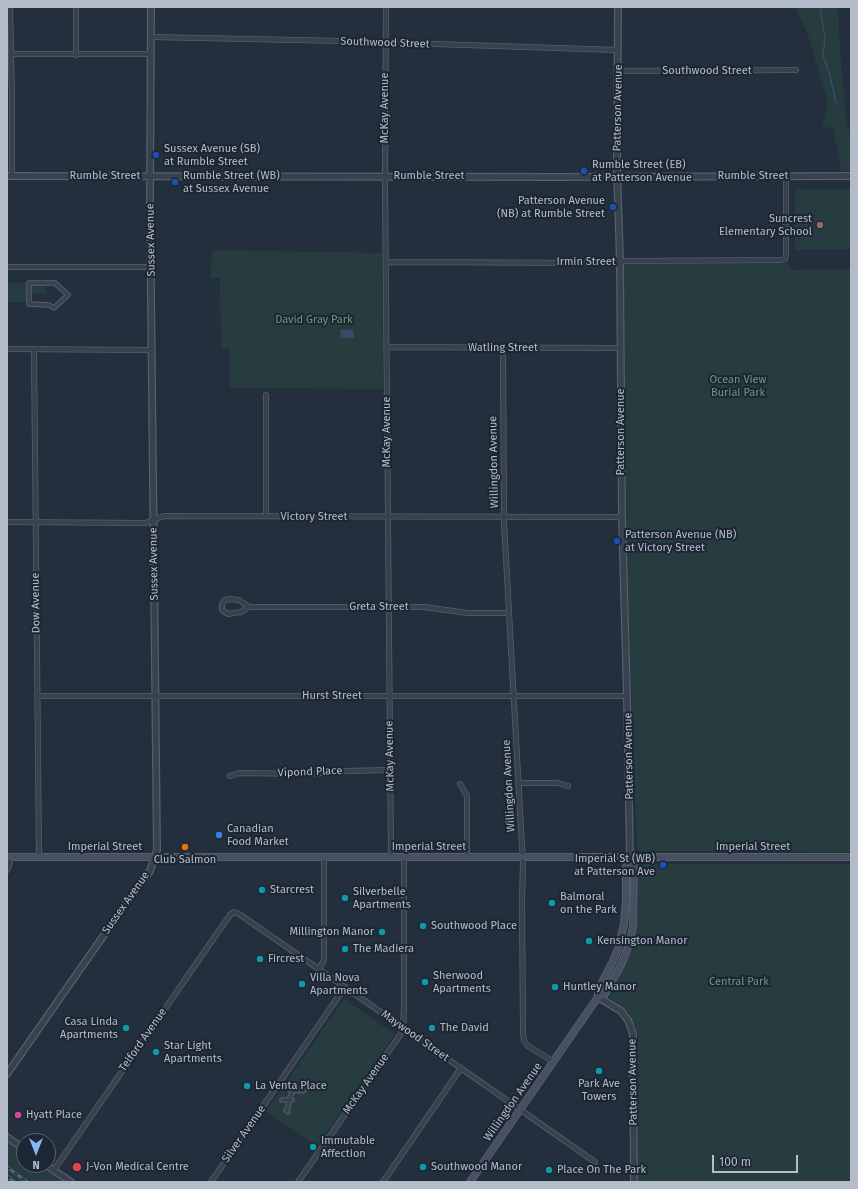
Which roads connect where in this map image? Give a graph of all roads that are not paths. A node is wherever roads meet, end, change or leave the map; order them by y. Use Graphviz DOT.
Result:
graph roads {
  1 [pos="10,7"];
  2 [pos="76,7"];
  3 [pos="151,7"];
  4 [pos="386,7"];
  5 [pos="618,7"];
  6 [pos="151,37"];
  7 [pos="386,43"];
  8 [pos="618,50"];
  9 [pos="11,54"];
  10 [pos="151,54"];
  11 [pos="76,55"];
  12 [pos="796,70"];
  13 [pos="618,71"];
  14 [pos="9,86"];
  15 [pos="9,176"];
  16 [pos="150,176"];
  17 [pos="385,176"];
  18 [pos="786,176"];
  19 [pos="851,176"];
  20 [pos="617,177"];
  21 [pos="386,262"];
  22 [pos="620,262"];
  23 [pos="151,267"];
  24 [pos="7,268"];
  25 [pos="68,295"];
  26 [pos="386,347"];
  27 [pos="503,348"];
  28 [pos="620,348"];
  29 [pos="7,349"];
  30 [pos="34,350"];
  31 [pos="152,350"];
  32 [pos="266,395"];
  33 [pos="266,516"];
  34 [pos="504,516"];
  35 [pos="388,517"];
  36 [pos="622,517"];
  37 [pos="153,520"];
  38 [pos="7,522"];
  39 [pos="35,522"];
  40 [pos="248,606"];
  41 [pos="388,606"];
  42 [pos="509,613"];
  43 [pos="37,696"];
  44 [pos="156,696"];
  45 [pos="389,696"];
  46 [pos="514,696"];
  47 [pos="627,696"];
  48 [pos="390,770"];
  49 [pos="230,776"];
  50 [pos="519,783"];
  51 [pos="460,784"];
  52 [pos="568,786"];
  53 [pos="391,856"];
  54 [pos="404,856"];
  55 [pos="8,857"];
  56 [pos="39,857"];
  57 [pos="155,857"];
  58 [pos="324,857"];
  59 [pos="467,857"];
  60 [pos="522,857"];
  61 [pos="630,857"];
  62 [pos="851,857"];
  63 [pos="7,870"];
  64 [pos="234,912"];
  65 [pos="319,969"];
  66 [pos="345,987"];
  67 [pos="598,997"];
  68 [pos="403,1028"];
  69 [pos="554,1062"];
  70 [pos="461,1068"];
  71 [pos="7,1074"];
  72 [pos="288,1088"];
  73 [pos="306,1090"];
  74 [pos="296,1091"];
  75 [pos="282,1100"];
  76 [pos="291,1100"];
  77 [pos="286,1110"];
  78 [pos="520,1110"];
  79 [pos="7,1138"];
  80 [pos="16,1144"];
  81 [pos="595,1162"];
  82 [pos="56,1167"];
  83 [pos="56,1171"];
  84 [pos="71,1182"];
  85 [pos="211,1182"];
  86 [pos="298,1182"];
  87 [pos="383,1182"];
  88 [pos="470,1182"];
  89 [pos="634,1182"];
  1 -- 9 [label="street"];
  2 -- 11 [label="street"];
  3 -- 6 [label="street, Sussex Avenue"];
  4 -- 7 [label="street, McKay Avenue"];
  5 -- 8 [label="street, Patterson Avenue"];
  6 -- 7 [label="street, Southwood Street"];
  6 -- 10 [label="street, Sussex Avenue"];
  7 -- 8 [label="street, Southwood Street"];
  7 -- 17 [label="street, McKay Avenue"];
  8 -- 13 [label="street, Patterson Avenue"];
  9 -- 11 [label="street"];
  9 -- 14 [label="street"];
  10 -- 11 [label="street"];
  10 -- 16 [label="street, Sussex Avenue"];
  12 -- 13 [label="street, Southwood Street"];
  13 -- 20 [label="street, Patterson Avenue"];
  14 -- 15 [label="street"];
  15 -- 16 [label="street, Rumble Street"];
  16 -- 17 [label="street, Rumble Street"];
  16 -- 23 [label="street, Sussex Avenue"];
  17 -- 20 [label="street, Rumble Street"];
  17 -- 21 [label="street, McKay Avenue"];
  18 -- 19 [label="street, Rumble Street"];
  18 -- 20 [label="street, Rumble Street"];
  18 -- 22 [label="street, Irmin Street"];
  20 -- 22 [label="street, Patterson Avenue"];
  21 -- 22 [label="street, Irmin Street"];
  21 -- 26 [label="street, McKay Avenue"];
  22 -- 28 [label="street, Patterson Avenue"];
  23 -- 24 [label="street"];
  23 -- 31 [label="street, Sussex Avenue"];
  25 -- 25 [label="street"];
  26 -- 27 [label="street, Watling Street"];
  26 -- 35 [label="street, McKay Avenue"];
  27 -- 28 [label="street, Watling Street"];
  27 -- 34 [label="street, Willingdon Avenue"];
  28 -- 36 [label="street, Patterson Avenue"];
  29 -- 30 [label="street"];
  30 -- 31 [label="street"];
  30 -- 39 [label="street, Dow Avenue"];
  31 -- 37 [label="street, Sussex Avenue"];
  32 -- 33 [label="street"];
  33 -- 35 [label="street, Victory Street"];
  33 -- 37 [label="street, Victory Street"];
  34 -- 35 [label="street, Victory Street"];
  34 -- 36 [label="street, Victory Street"];
  34 -- 42 [label="street, Willingdon Avenue"];
  35 -- 41 [label="street, McKay Avenue"];
  36 -- 47 [label="street, Patterson Avenue"];
  37 -- 39 [label="street, Victory Street"];
  37 -- 44 [label="street, Sussex Avenue"];
  38 -- 39 [label="street, Victory Street"];
  39 -- 43 [label="street, Dow Avenue"];
  40 -- 40 [label="street, Greta Street"];
  40 -- 41 [label="street, Greta Street"];
  41 -- 42 [label="street, Greta Street"];
  41 -- 45 [label="street, McKay Avenue"];
  42 -- 46 [label="street, Willingdon Avenue"];
  43 -- 44 [label="street, Hurst Street"];
  43 -- 56 [label="street, Dow Avenue"];
  44 -- 45 [label="street, Hurst Street"];
  44 -- 57 [label="street, Sussex Avenue"];
  45 -- 46 [label="street, Hurst Street"];
  45 -- 48 [label="street, McKay Avenue"];
  46 -- 47 [label="street, Hurst Street"];
  46 -- 50 [label="street, Willingdon Avenue"];
  47 -- 61 [label="street, Patterson Avenue"];
  48 -- 49 [label="street, Vipond Place"];
  48 -- 53 [label="street, McKay Avenue"];
  50 -- 52 [label="street"];
  50 -- 60 [label="street, Willingdon Avenue"];
  51 -- 59 [label="street"];
  53 -- 54 [label="main road, Imperial Street"];
  53 -- 58 [label="main road, Imperial Street"];
  54 -- 59 [label="main road, Imperial Street"];
  54 -- 68 [label="street, McKay Avenue"];
  55 -- 56 [label="main road, Imperial Street"];
  55 -- 63 [label="street"];
  56 -- 57 [label="main road, Imperial Street"];
  57 -- 58 [label="main road, Imperial Street"];
  57 -- 71 [label="street, Sussex Avenue"];
  58 -- 65 [label="street"];
  59 -- 60 [label="main road, Imperial Street"];
  60 -- 61 [label="main road, Imperial Street"];
  60 -- 69 [label="street, Willingdon Avenue"];
  61 -- 62 [label="main road, Imperial Street"];
  61 -- 67 [label="main road"];
  61 -- 67 [label="main road"];
  64 -- 65 [label="street, Maywood Street"];
  64 -- 82 [label="street, Telford Avenue"];
  65 -- 66 [label="street, Maywood Street"];
  66 -- 68 [label="street, Maywood Street"];
  66 -- 85 [label="street, Silver Avenue"];
  67 -- 69 [label="main road"];
  67 -- 89 [label="street, Patterson Avenue"];
  68 -- 70 [label="street, Maywood Street"];
  68 -- 86 [label="street, McKay Avenue"];
  69 -- 78 [label="main road, Willingdon Avenue"];
  70 -- 78 [label="street, Maywood Street"];
  70 -- 87 [label="street"];
  72 -- 74 [label="street"];
  73 -- 74 [label="street"];
  74 -- 76 [label="street"];
  75 -- 76 [label="street"];
  76 -- 77 [label="street"];
  78 -- 81 [label="street, Maywood Street"];
  78 -- 88 [label="main road, Willingdon Avenue"];
  79 -- 80 [label="street"];
  83 -- 84 [label="street"];
}
